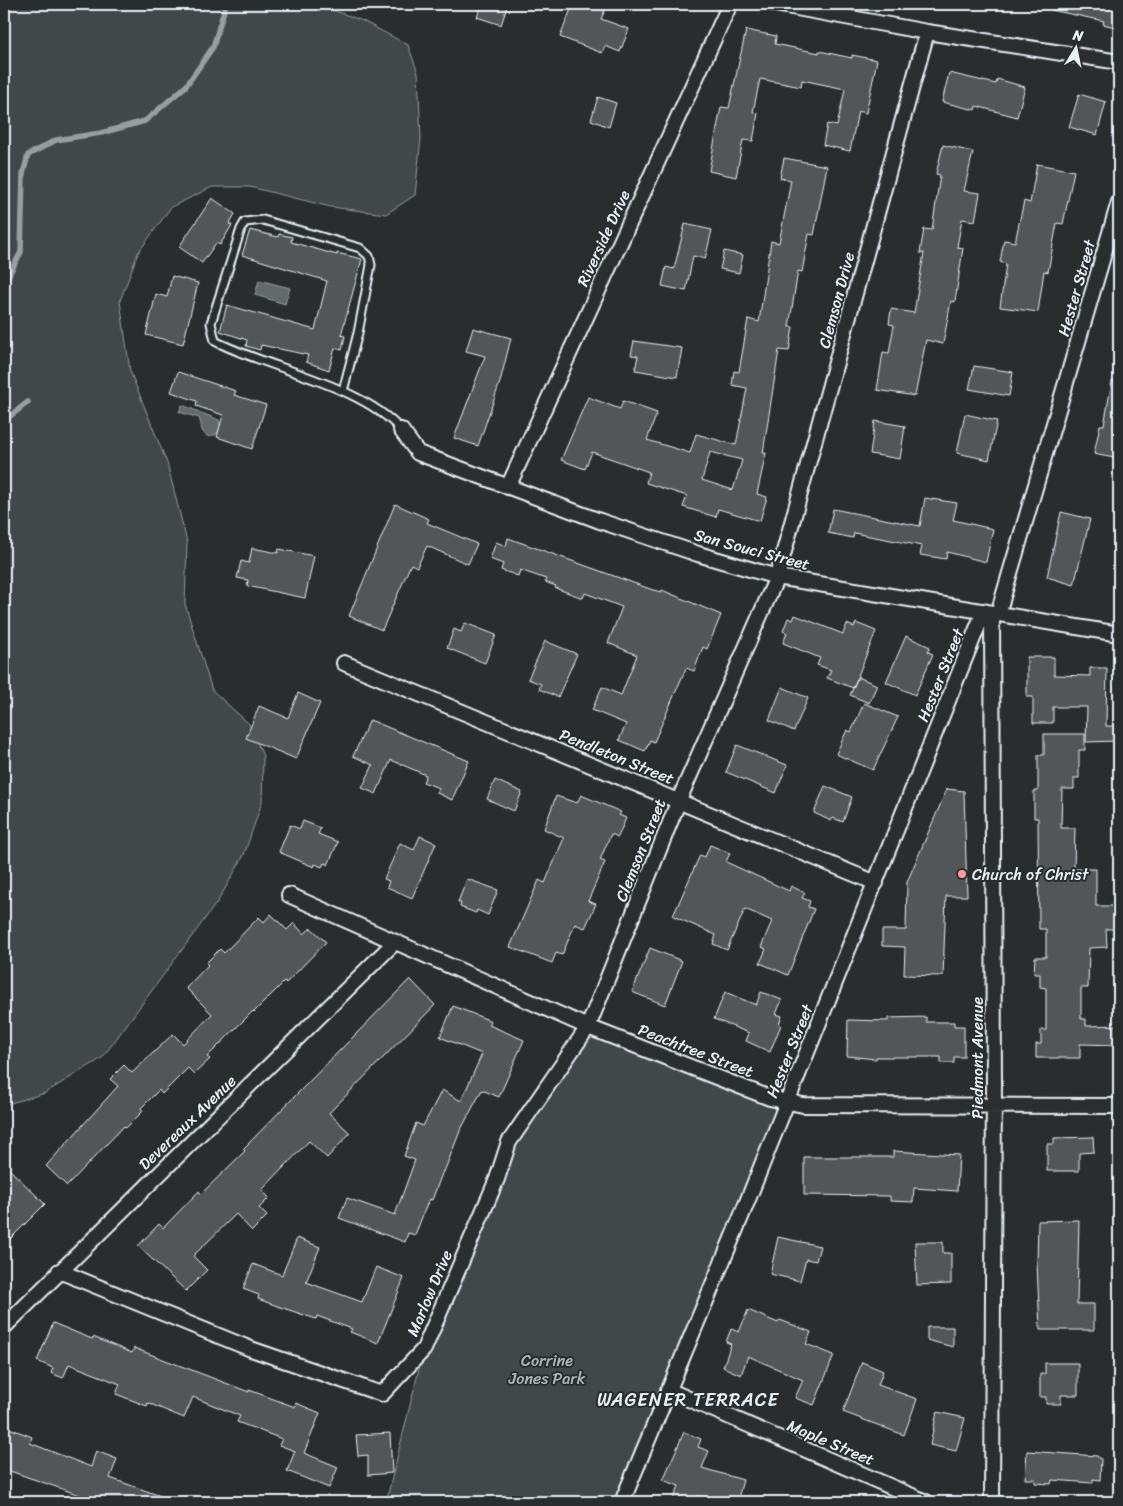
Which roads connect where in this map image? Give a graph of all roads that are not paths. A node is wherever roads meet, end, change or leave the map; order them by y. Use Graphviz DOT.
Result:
graph roads {
  1 [pos="730,4"];
  2 [pos="775,4"];
  3 [pos="927,32"];
  4 [pos="1119,62"];
  5 [pos="1119,202"];
  6 [pos="342,391"];
  7 [pos="401,430"];
  8 [pos="508,487"];
  9 [pos="777,577"];
  10 [pos="992,613"];
  11 [pos="1119,634"];
  12 [pos="344,663"];
  13 [pos="678,800"];
  14 [pos="876,883"];
  15 [pos="289,894"];
  16 [pos="395,942"];
  17 [pos="588,1027"];
  18 [pos="787,1101"];
  19 [pos="994,1106"];
  20 [pos="1119,1106"];
  21 [pos="59,1271"];
  22 [pos="4,1328"];
  23 [pos="668,1390"];
  24 [pos="622,1502"];
  25 [pos="926,1502"];
  26 [pos="992,1502"];
  1 -- 8 [label="street, Riverside Drive"];
  2 -- 3 [label="street"];
  3 -- 4 [label="street"];
  3 -- 9 [label="street, Clemson Drive"];
  5 -- 10 [label="street, Hester Street"];
  6 -- 6 [label="lane"];
  6 -- 7 [label="lane"];
  7 -- 8 [label="street, San Souci Street"];
  8 -- 9 [label="street, San Souci Street"];
  9 -- 10 [label="street, San Souci Street"];
  9 -- 13 [label="street, Clemson Street"];
  10 -- 11 [label="street, San Souci Street"];
  10 -- 14 [label="street, Hester Street"];
  10 -- 19 [label="street, Piedmont Avenue"];
  12 -- 13 [label="street, Pendleton Street"];
  13 -- 14 [label="street, Pendleton Street"];
  13 -- 17 [label="street, Clemson Street"];
  14 -- 18 [label="street, Hester Street"];
  15 -- 16 [label="street, Peachtree Street"];
  16 -- 17 [label="street, Peachtree Street"];
  16 -- 21 [label="street, Devereaux Avenue"];
  17 -- 18 [label="street, Peachtree Street"];
  17 -- 21 [label="street, Marlow Drive"];
  18 -- 19 [label="street, Peachtree Street"];
  18 -- 23 [label="street, Hester Street"];
  19 -- 20 [label="street, Peachtree Street"];
  19 -- 26 [label="street, Piedmont Avenue"];
  21 -- 22 [label="street, Devereaux Avenue"];
  23 -- 24 [label="street, Hester Street"];
  23 -- 25 [label="street, Maple Street"];
}
